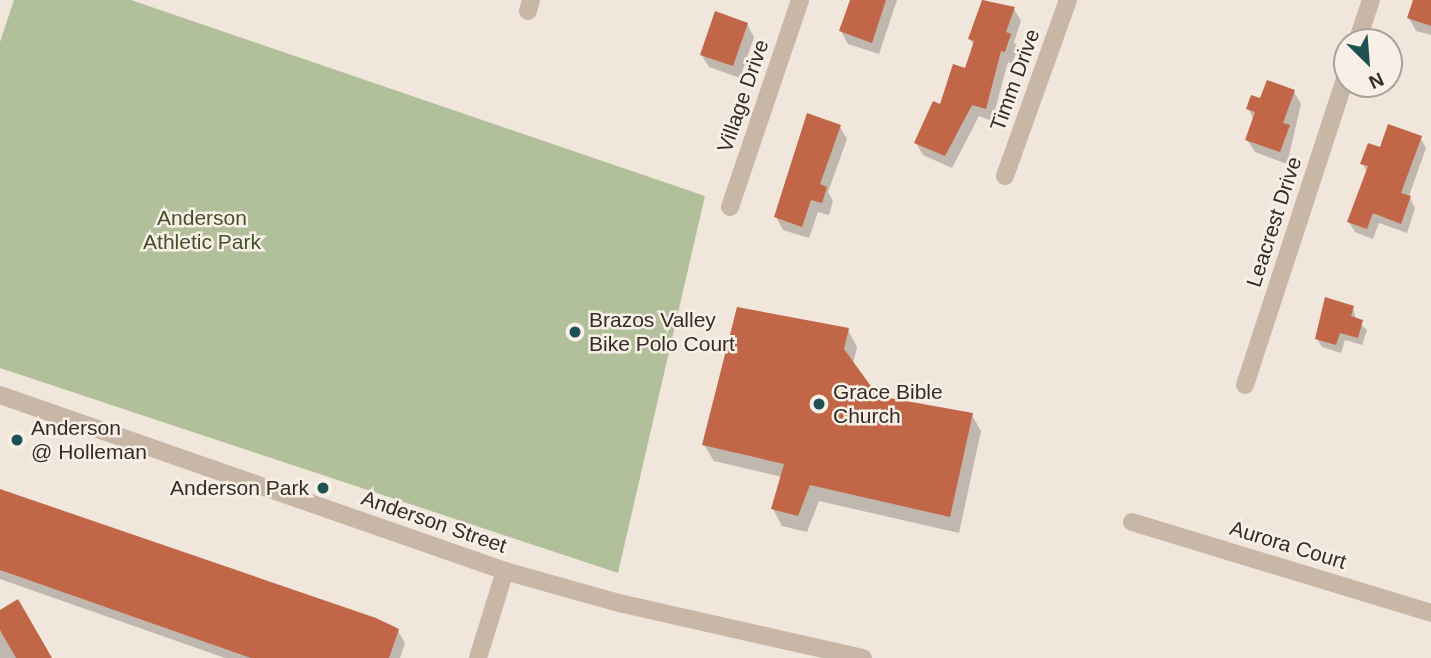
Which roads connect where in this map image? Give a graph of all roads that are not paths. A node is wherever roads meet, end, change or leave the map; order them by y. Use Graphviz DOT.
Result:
graph roads {
  1 [pos="800,0"];
  2 [pos="1068,0"];
  3 [pos="1371,0"];
  4 [pos="1362,28"];
  5 [pos="1339,98"];
  6 [pos="1005,176"];
  7 [pos="730,207"];
  8 [pos="1245,385"];
  9 [pos="0,395"];
  10 [pos="1132,522"];
  11 [pos="505,571"];
  12 [pos="1431,613"];
  13 [pos="478,658"];
  14 [pos="863,658"];
  1 -- 7 [label="street, Village Drive"];
  2 -- 6 [label="street, Timm Drive"];
  3 -- 4 [label="street"];
  5 -- 8 [label="street, Leacrest Drive"];
  9 -- 11 [label="street, Anderson Street"];
  10 -- 12 [label="street, Aurora Court"];
  11 -- 13 [label="street"];
  11 -- 14 [label="street, Anderson Street"];
}
